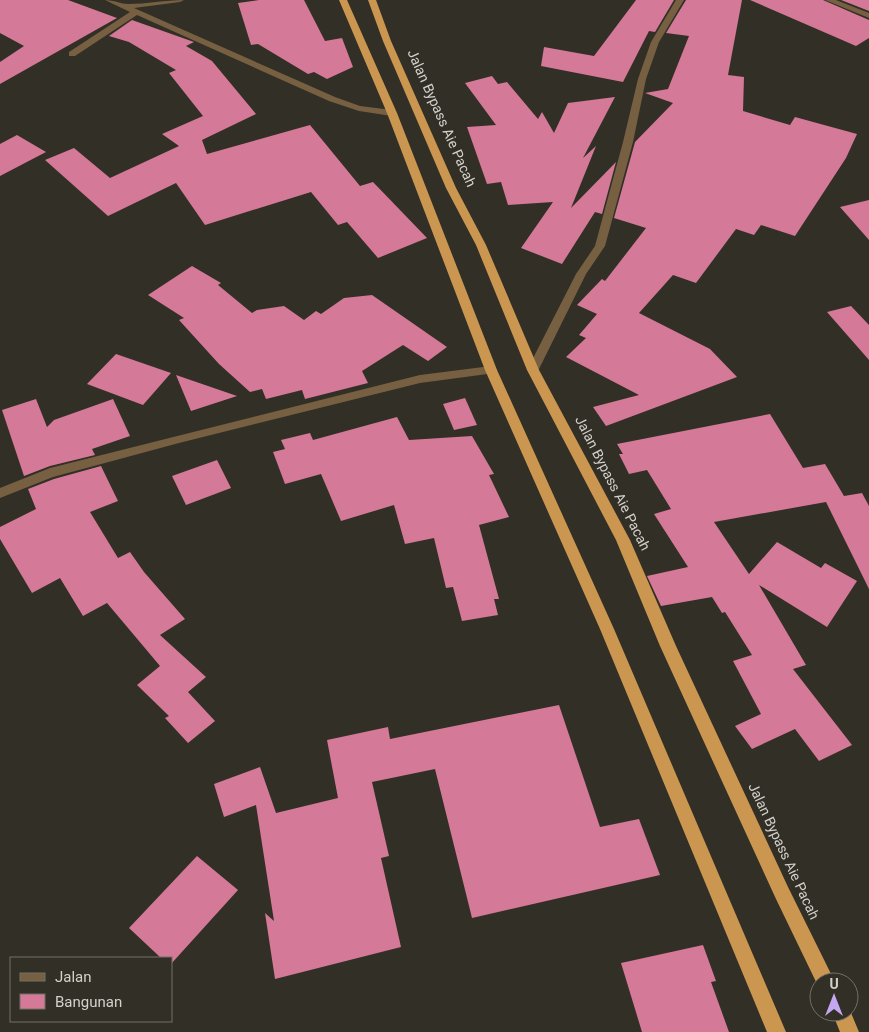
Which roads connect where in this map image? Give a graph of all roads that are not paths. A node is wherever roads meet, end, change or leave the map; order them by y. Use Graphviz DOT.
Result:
graph roads {
  1 [pos="108,0"];
  2 [pos="180,0"];
  3 [pos="342,0"];
  4 [pos="372,0"];
  5 [pos="680,0"];
  6 [pos="829,0"];
  7 [pos="125,7"];
  8 [pos="136,12"];
  9 [pos="869,16"];
  10 [pos="72,54"];
  11 [pos="392,113"];
  12 [pos="491,370"];
  13 [pos="533,370"];
  14 [pos="0,493"];
  15 [pos="821,972"];
  16 [pos="777,1032"];
  1 -- 7 [label="street"];
  2 -- 7 [label="street"];
  3 -- 11 [label="highway"];
  4 -- 13 [label="highway, Jalan Bypass Aie Pacah"];
  5 -- 13 [label="street"];
  6 -- 9 [label="street"];
  7 -- 8 [label="street"];
  8 -- 10 [label="street"];
  8 -- 11 [label="street"];
  11 -- 12 [label="highway"];
  12 -- 14 [label="street"];
  12 -- 16 [label="highway"];
  13 -- 15 [label="highway, Jalan Bypass Aie Pacah"];
}
